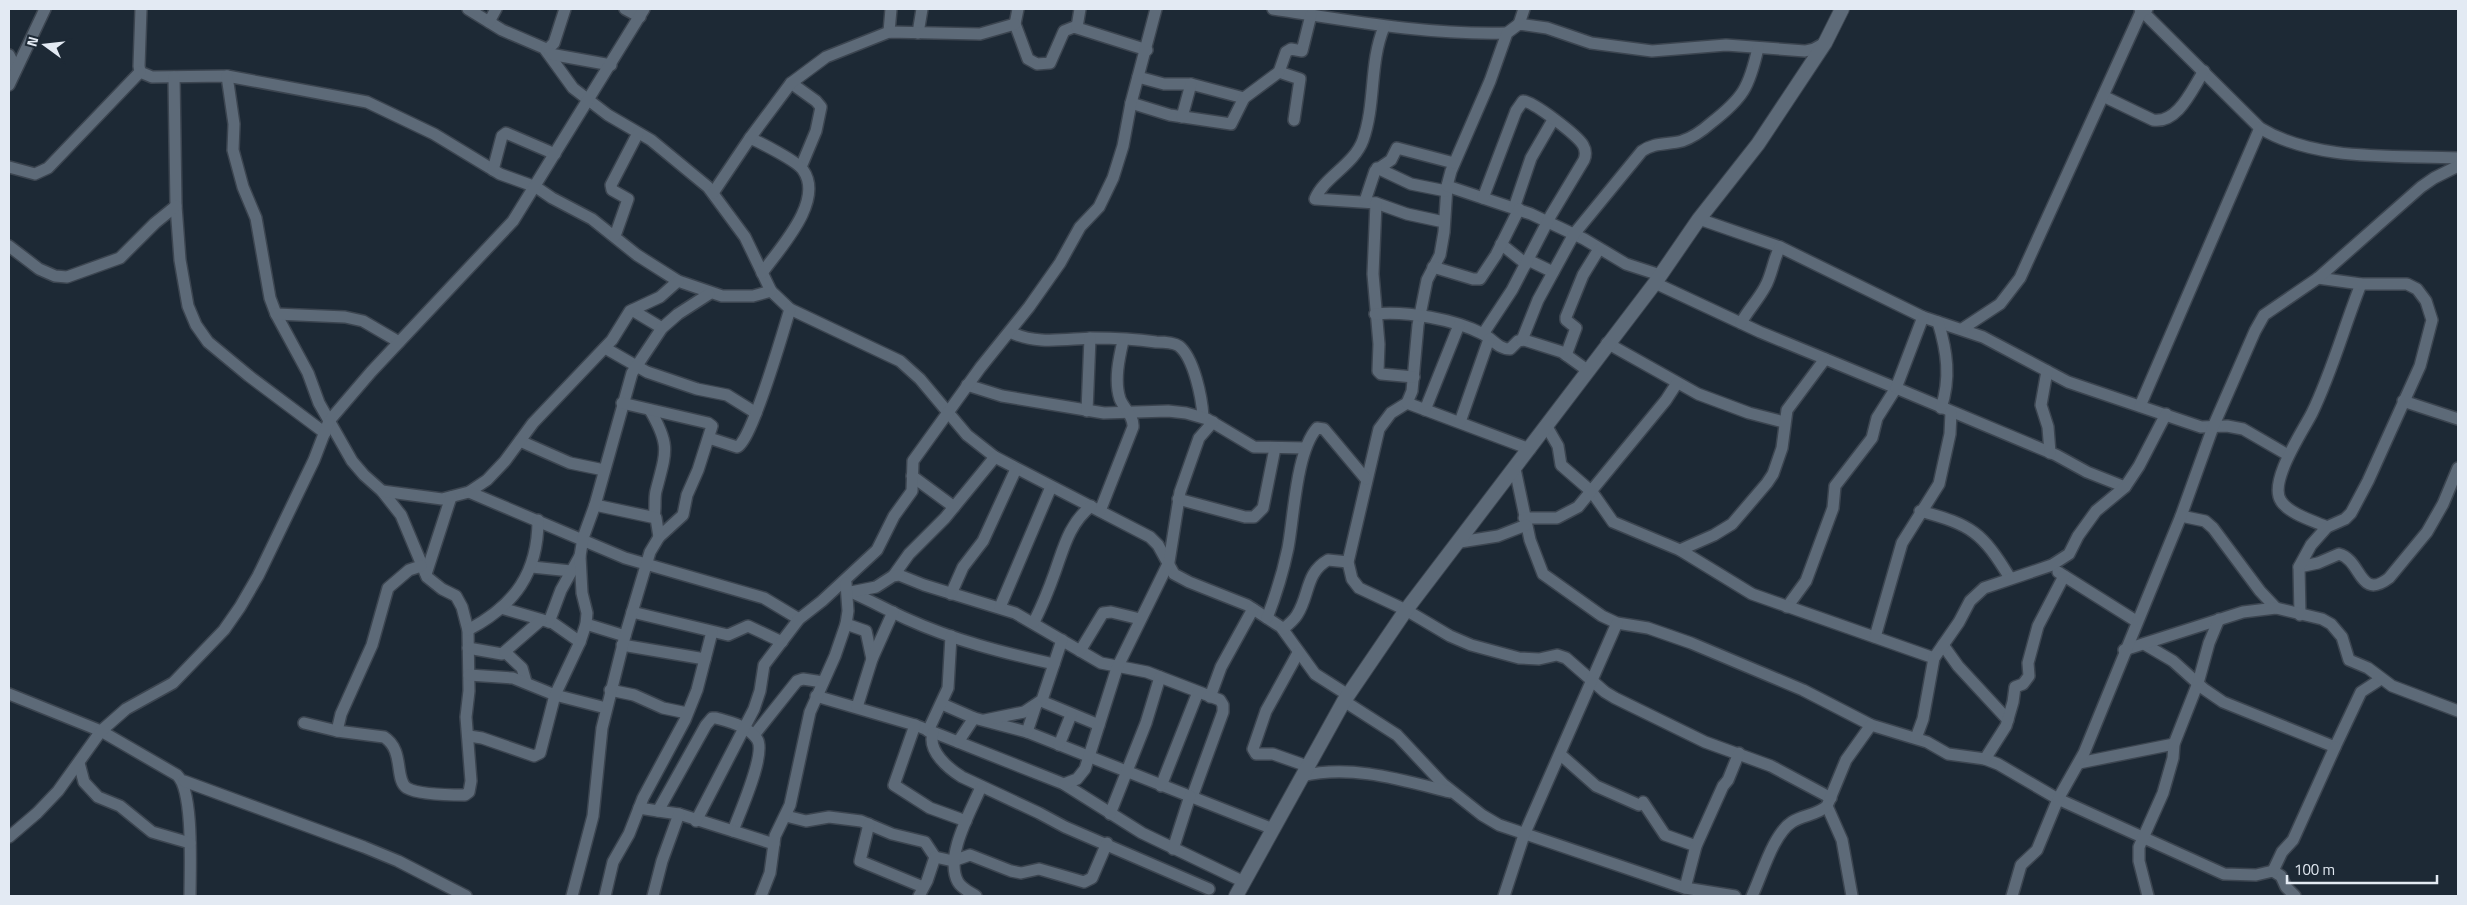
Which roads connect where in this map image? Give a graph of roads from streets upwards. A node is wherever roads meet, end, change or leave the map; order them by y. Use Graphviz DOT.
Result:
graph roads {
  1 [pos="45,9"];
  2 [pos="141,9"];
  3 [pos="468,9"];
  4 [pos="496,9"];
  5 [pos="565,9"];
  6 [pos="625,9"];
  7 [pos="891,9"];
  8 [pos="922,9"];
  9 [pos="1018,9"];
  10 [pos="1080,9"];
  11 [pos="1156,9"];
  12 [pos="1273,9"];
  13 [pos="1524,9"];
  14 [pos="1842,9"];
  15 [pos="2143,9"];
  16 [pos="642,13"];
  17 [pos="1311,15"];
  18 [pos="489,22"];
  19 [pos="1015,24"];
  20 [pos="1519,24"];
  21 [pos="1077,27"];
  22 [pos="1384,27"];
  23 [pos="889,32"];
  24 [pos="918,33"];
  25 [pos="1507,33"];
  26 [pos="1825,43"];
  27 [pos="1758,48"];
  28 [pos="1147,50"];
  29 [pos="548,52"];
  30 [pos="12,63"];
  31 [pos="611,65"];
  32 [pos="2204,71"];
  33 [pos="140,72"];
  34 [pos="1279,72"];
  35 [pos="227,76"];
  36 [pos="174,77"];
  37 [pos="1138,77"];
  38 [pos="791,83"];
  39 [pos="9,84"];
  40 [pos="1191,84"];
  41 [pos="2103,96"];
  42 [pos="1244,98"];
  43 [pos="590,99"];
  44 [pos="1131,103"];
  45 [pos="1182,117"];
  46 [pos="1294,120"];
  47 [pos="1554,120"];
  48 [pos="2260,128"];
  49 [pos="638,133"];
  50 [pos="750,138"];
  51 [pos="555,154"];
  52 [pos="2458,158"];
  53 [pos="1454,163"];
  54 [pos="2458,166"];
  55 [pos="9,167"];
  56 [pos="800,167"];
  57 [pos="1377,168"];
  58 [pos="493,170"];
  59 [pos="536,187"];
  60 [pos="1447,188"];
  61 [pos="713,193"];
  62 [pos="1483,198"];
  63 [pos="1370,202"];
  64 [pos="176,206"];
  65 [pos="1516,208"];
  66 [pos="1700,219"];
  67 [pos="1547,221"];
  68 [pos="1444,222"];
  69 [pos="1574,234"];
  70 [pos="615,236"];
  71 [pos="1501,244"];
  72 [pos="9,246"];
  73 [pos="1780,247"];
  74 [pos="1599,249"];
  75 [pos="1527,262"];
  76 [pos="1433,267"];
  77 [pos="1553,272"];
  78 [pos="762,273"];
  79 [pos="2318,278"];
  80 [pos="1657,279"];
  81 [pos="678,281"];
  82 [pos="2360,284"];
  83 [pos="771,292"];
  84 [pos="709,294"];
  85 [pos="790,309"];
  86 [pos="632,310"];
  87 [pos="276,314"];
  88 [pos="1375,314"];
  89 [pos="1419,316"];
  90 [pos="1923,317"];
  91 [pos="1938,322"];
  92 [pos="1741,323"];
  93 [pos="1459,325"];
  94 [pos="662,328"];
  95 [pos="1962,329"];
  96 [pos="1010,332"];
  97 [pos="1486,336"];
  98 [pos="1090,338"];
  99 [pos="1123,340"];
  100 [pos="1522,340"];
  101 [pos="399,342"];
  102 [pos="1607,343"];
  103 [pos="605,348"];
  104 [pos="1566,355"];
  105 [pos="1825,359"];
  106 [pos="636,365"];
  107 [pos="1587,370"];
  108 [pos="2047,371"];
  109 [pos="1414,377"];
  110 [pos="1677,383"];
  111 [pos="967,385"];
  112 [pos="1896,388"];
  113 [pos="2403,402"];
  114 [pos="622,403"];
  115 [pos="1407,403"];
  116 [pos="2140,406"];
  117 [pos="650,410"];
  118 [pos="1425,410"];
  119 [pos="1946,410"];
  120 [pos="1087,411"];
  121 [pos="756,413"];
  122 [pos="1128,413"];
  123 [pos="948,414"];
  124 [pos="2166,414"];
  125 [pos="1208,419"];
  126 [pos="2458,419"];
  127 [pos="1460,422"];
  128 [pos="1784,422"];
  129 [pos="1547,426"];
  130 [pos="327,427"];
  131 [pos="2213,427"];
  132 [pos="709,438"];
  133 [pos="520,441"];
  134 [pos="1275,448"];
  135 [pos="1305,448"];
  136 [pos="1530,449"];
  137 [pos="2050,453"];
  138 [pos="2288,455"];
  139 [pos="995,457"];
  140 [pos="2458,468"];
  141 [pos="1016,469"];
  142 [pos="1515,469"];
  143 [pos="604,470"];
  144 [pos="912,476"];
  145 [pos="1366,479"];
  146 [pos="1051,487"];
  147 [pos="2125,487"];
  148 [pos="382,491"];
  149 [pos="469,492"];
  150 [pos="1592,492"];
  151 [pos="451,497"];
  152 [pos="1178,499"];
  153 [pos="595,505"];
  154 [pos="954,507"];
  155 [pos="1095,508"];
  156 [pos="1920,511"];
  157 [pos="2181,516"];
  158 [pos="654,517"];
  159 [pos="538,520"];
  160 [pos="1525,522"];
  161 [pos="2327,527"];
  162 [pos="659,537"];
  163 [pos="583,538"];
  164 [pos="1460,542"];
  165 [pos="1680,550"];
  166 [pos="580,556"];
  167 [pos="1348,562"];
  168 [pos="646,563"];
  169 [pos="532,566"];
  170 [pos="1168,566"];
  171 [pos="2052,566"];
  172 [pos="2299,567"];
  173 [pos="423,570"];
  174 [pos="571,571"];
  175 [pos="894,575"];
  176 [pos="2064,576"];
  177 [pos="2010,578"];
  178 [pos="848,587"];
  179 [pos="951,594"];
  180 [pos="1000,607"];
  181 [pos="1787,607"];
  182 [pos="501,608"];
  183 [pos="2276,608"];
  184 [pos="1253,609"];
  185 [pos="1406,610"];
  186 [pos="632,612"];
  187 [pos="893,612"];
  188 [pos="2300,615"];
  189 [pos="1267,618"];
  190 [pos="799,619"];
  191 [pos="1140,619"];
  192 [pos="2219,619"];
  193 [pos="545,621"];
  194 [pos="1034,622"];
  195 [pos="2136,622"];
  196 [pos="1618,623"];
  197 [pos="586,624"];
  198 [pos="846,624"];
  199 [pos="1283,629"];
  200 [pos="468,630"];
  201 [pos="712,632"];
  202 [pos="951,636"];
  203 [pos="1875,637"];
  204 [pos="1062,640"];
  205 [pos="623,641"];
  206 [pos="580,642"];
  207 [pos="782,642"];
  208 [pos="2144,644"];
  209 [pos="1943,645"];
  210 [pos="468,648"];
  211 [pos="2124,650"];
  212 [pos="1080,651"];
  213 [pos="505,652"];
  214 [pos="1298,653"];
  215 [pos="1934,658"];
  216 [pos="705,659"];
  217 [pos="872,659"];
  218 [pos="1054,664"];
  219 [pos="1117,668"];
  220 [pos="468,676"];
  221 [pos="1160,677"];
  222 [pos="2381,679"];
  223 [pos="1592,680"];
  224 [pos="526,682"];
  225 [pos="823,682"];
  226 [pos="2198,683"];
  227 [pos="610,690"];
  228 [pos="1198,692"];
  229 [pos="9,694"];
  230 [pos="555,695"];
  231 [pos="816,696"];
  232 [pos="1210,697"];
  233 [pos="1346,698"];
  234 [pos="1038,703"];
  235 [pos="942,704"];
  236 [pos="857,707"];
  237 [pos="606,708"];
  238 [pos="2458,711"];
  239 [pos="687,713"];
  240 [pos="1071,715"];
  241 [pos="979,719"];
  242 [pos="2008,720"];
  243 [pos="304,723"];
  244 [pos="915,725"];
  245 [pos="1871,725"];
  246 [pos="1099,726"];
  247 [pos="744,728"];
  248 [pos="101,731"];
  249 [pos="337,731"];
  250 [pos="930,732"];
  251 [pos="1028,732"];
  252 [pos="754,735"];
  253 [pos="469,736"];
  254 [pos="1916,738"];
  255 [pos="958,742"];
  256 [pos="2174,744"];
  257 [pos="1059,745"];
  258 [pos="2335,747"];
  259 [pos="1739,753"];
  260 [pos="1560,754"];
  261 [pos="1089,756"];
  262 [pos="1985,759"];
  263 [pos="78,763"];
  264 [pos="2079,763"];
  265 [pos="1304,771"];
  266 [pos="1125,772"];
  267 [pos="184,782"];
  268 [pos="1064,784"];
  269 [pos="1161,786"];
  270 [pos="981,787"];
  271 [pos="1455,794"];
  272 [pos="1191,797"];
  273 [pos="2058,799"];
  274 [pos="1829,802"];
  275 [pos="639,808"];
  276 [pos="658,811"];
  277 [pos="679,814"];
  278 [pos="1110,814"];
  279 [pos="786,816"];
  280 [pos="696,821"];
  281 [pos="966,821"];
  282 [pos="869,824"];
  283 [pos="1272,829"];
  284 [pos="733,831"];
  285 [pos="1524,834"];
  286 [pos="9,837"];
  287 [pos="2143,839"];
  288 [pos="1107,843"];
  289 [pos="190,844"];
  290 [pos="774,844"];
  291 [pos="1696,846"];
  292 [pos="1172,849"];
  293 [pos="935,857"];
  294 [pos="953,861"];
  295 [pos="2273,871"];
  296 [pos="1244,882"];
  297 [pos="1685,888"];
  298 [pos="1209,889"];
  299 [pos="450,891"];
  300 [pos="921,892"];
  301 [pos="190,896"];
  302 [pos="466,896"];
  303 [pos="572,896"];
  304 [pos="605,896"];
  305 [pos="653,896"];
  306 [pos="760,896"];
  307 [pos="976,896"];
  308 [pos="1236,896"];
  309 [pos="1504,896"];
  310 [pos="1735,896"];
  311 [pos="1752,896"];
  312 [pos="1852,896"];
  313 [pos="2012,896"];
  314 [pos="2148,896"];
  315 [pos="2295,896"];
  1 -- 30 [label="street"];
  2 -- 33 [label="street"];
  3 -- 18 [label="street"];
  4 -- 18 [label="street"];
  5 -- 29 [label="street"];
  6 -- 16 [label="street"];
  7 -- 23 [label="street"];
  8 -- 24 [label="street"];
  9 -- 19 [label="street"];
  10 -- 21 [label="street"];
  11 -- 28 [label="street"];
  12 -- 17 [label="street"];
  13 -- 20 [label="street"];
  14 -- 26 [label="street"];
  15 -- 32 [label="street"];
  15 -- 41 [label="street"];
  16 -- 31 [label="street"];
  17 -- 22 [label="street"];
  17 -- 34 [label="street"];
  18 -- 29 [label="street"];
  19 -- 21 [label="street"];
  19 -- 24 [label="street"];
  20 -- 25 [label="street"];
  20 -- 27 [label="street"];
  21 -- 28 [label="street"];
  22 -- 25 [label="street"];
  22 -- 63 [label="street"];
  23 -- 24 [label="street"];
  23 -- 38 [label="street"];
  25 -- 53 [label="street"];
  26 -- 27 [label="street"];
  26 -- 66 [label="street"];
  27 -- 69 [label="street"];
  28 -- 37 [label="street"];
  29 -- 31 [label="street"];
  29 -- 43 [label="street"];
  30 -- 39 [label="street"];
  31 -- 43 [label="street"];
  32 -- 41 [label="street"];
  32 -- 48 [label="street"];
  33 -- 36 [label="street"];
  33 -- 55 [label="street"];
  34 -- 42 [label="street"];
  34 -- 46 [label="street"];
  35 -- 36 [label="street"];
  35 -- 58 [label="street"];
  35 -- 87 [label="street"];
  36 -- 64 [label="street"];
  37 -- 40 [label="street"];
  37 -- 44 [label="street"];
  38 -- 50 [label="street"];
  38 -- 56 [label="street"];
  40 -- 42 [label="street"];
  40 -- 45 [label="street"];
  41 -- 95 [label="street"];
  42 -- 45 [label="street"];
  43 -- 49 [label="street"];
  43 -- 51 [label="street"];
  44 -- 45 [label="street"];
  44 -- 96 [label="street"];
  47 -- 62 [label="street"];
  47 -- 65 [label="street"];
  47 -- 67 [label="street"];
  48 -- 52 [label="street"];
  48 -- 116 [label="street"];
  49 -- 61 [label="street"];
  49 -- 70 [label="street"];
  50 -- 56 [label="street"];
  50 -- 61 [label="street"];
  51 -- 58 [label="street"];
  51 -- 59 [label="street"];
  53 -- 57 [label="street"];
  53 -- 60 [label="street"];
  54 -- 79 [label="street"];
  56 -- 78 [label="street"];
  57 -- 60 [label="street"];
  57 -- 63 [label="street"];
  58 -- 59 [label="street"];
  59 -- 70 [label="street"];
  59 -- 101 [label="street"];
  60 -- 62 [label="street"];
  60 -- 68 [label="street"];
  61 -- 78 [label="street"];
  62 -- 65 [label="street"];
  63 -- 68 [label="street"];
  63 -- 88 [label="street"];
  64 -- 72 [label="street"];
  64 -- 130 [label="street"];
  65 -- 67 [label="street"];
  65 -- 71 [label="street"];
  66 -- 73 [label="street"];
  66 -- 80 [label="street"];
  67 -- 69 [label="street"];
  67 -- 75 [label="street"];
  68 -- 76 [label="street"];
  69 -- 74 [label="street"];
  69 -- 77 [label="street"];
  70 -- 81 [label="street"];
  71 -- 75 [label="street"];
  71 -- 76 [label="street"];
  73 -- 90 [label="street"];
  73 -- 92 [label="street"];
  74 -- 80 [label="street"];
  74 -- 104 [label="street"];
  75 -- 77 [label="street"];
  75 -- 97 [label="street"];
  76 -- 89 [label="street"];
  77 -- 100 [label="street"];
  78 -- 83 [label="street"];
  79 -- 82 [label="street"];
  79 -- 131 [label="street"];
  80 -- 92 [label="street"];
  80 -- 102 [label="street"];
  81 -- 84 [label="street"];
  81 -- 86 [label="street"];
  82 -- 113 [label="street"];
  82 -- 138 [label="street"];
  83 -- 84 [label="street"];
  83 -- 85 [label="street"];
  84 -- 94 [label="street"];
  85 -- 121 [label="street"];
  85 -- 123 [label="street"];
  86 -- 94 [label="street"];
  86 -- 103 [label="street"];
  87 -- 101 [label="street"];
  87 -- 130 [label="street"];
  88 -- 89 [label="street"];
  88 -- 109 [label="street"];
  89 -- 93 [label="street"];
  89 -- 109 [label="street"];
  90 -- 91 [label="street"];
  90 -- 112 [label="street"];
  91 -- 95 [label="street"];
  91 -- 119 [label="street"];
  92 -- 105 [label="street"];
  93 -- 97 [label="street"];
  93 -- 118 [label="street"];
  94 -- 106 [label="street"];
  95 -- 108 [label="street"];
  96 -- 98 [label="street"];
  96 -- 111 [label="street"];
  97 -- 100 [label="street"];
  97 -- 127 [label="street"];
  98 -- 99 [label="street"];
  98 -- 120 [label="street"];
  99 -- 122 [label="street"];
  99 -- 125 [label="street"];
  100 -- 104 [label="street"];
  101 -- 130 [label="street"];
  102 -- 107 [label="street"];
  102 -- 110 [label="street"];
  103 -- 106 [label="street"];
  103 -- 133 [label="street"];
  104 -- 107 [label="street"];
  105 -- 112 [label="street"];
  105 -- 128 [label="street"];
  106 -- 114 [label="street"];
  106 -- 121 [label="street"];
  107 -- 129 [label="street"];
  108 -- 116 [label="street"];
  108 -- 137 [label="street"];
  109 -- 115 [label="street"];
  110 -- 128 [label="street"];
  110 -- 150 [label="street"];
  111 -- 120 [label="street"];
  111 -- 123 [label="street"];
  112 -- 119 [label="street"];
  112 -- 181 [label="street"];
  113 -- 126 [label="street"];
  113 -- 161 [label="street"];
  114 -- 117 [label="street"];
  114 -- 143 [label="street"];
  115 -- 118 [label="street"];
  115 -- 145 [label="street"];
  116 -- 124 [label="street"];
  117 -- 132 [label="street"];
  117 -- 158 [label="street"];
  118 -- 127 [label="street"];
  119 -- 137 [label="street"];
  119 -- 156 [label="street"];
  120 -- 122 [label="street"];
  121 -- 132 [label="street"];
  122 -- 125 [label="street"];
  122 -- 155 [label="street"];
  123 -- 139 [label="street"];
  123 -- 144 [label="street"];
  124 -- 131 [label="street"];
  124 -- 147 [label="street"];
  125 -- 134 [label="street"];
  125 -- 152 [label="street"];
  127 -- 136 [label="street"];
  128 -- 165 [label="street"];
  129 -- 136 [label="street"];
  129 -- 150 [label="street"];
  130 -- 148 [label="street"];
  130 -- 248 [label="street"];
  131 -- 138 [label="street"];
  131 -- 157 [label="street"];
  132 -- 162 [label="street"];
  133 -- 143 [label="street"];
  133 -- 149 [label="street"];
  134 -- 135 [label="street"];
  134 -- 152 [label="street"];
  135 -- 145 [label="street"];
  135 -- 189 [label="street"];
  136 -- 142 [label="street"];
  137 -- 147 [label="street"];
  138 -- 161 [label="street"];
  139 -- 141 [label="street"];
  139 -- 154 [label="street"];
  140 -- 172 [label="street"];
  141 -- 146 [label="street"];
  141 -- 179 [label="street"];
  142 -- 160 [label="street"];
  142 -- 164 [label="street"];
  143 -- 153 [label="street"];
  144 -- 154 [label="street"];
  144 -- 178 [label="street"];
  145 -- 167 [label="street"];
  146 -- 155 [label="street"];
  146 -- 180 [label="street"];
  147 -- 171 [label="street"];
  148 -- 151 [label="street"];
  148 -- 173 [label="street"];
  149 -- 151 [label="street"];
  149 -- 159 [label="street"];
  150 -- 160 [label="street"];
  150 -- 165 [label="street"];
  151 -- 173 [label="street"];
  152 -- 170 [label="street"];
  153 -- 158 [label="street"];
  153 -- 163 [label="street"];
  154 -- 175 [label="street"];
  155 -- 170 [label="street"];
  155 -- 194 [label="street"];
  156 -- 177 [label="street"];
  156 -- 203 [label="street"];
  157 -- 183 [label="street"];
  157 -- 195 [label="street"];
  158 -- 162 [label="street"];
  159 -- 163 [label="street"];
  159 -- 169 [label="street"];
  160 -- 164 [label="street"];
  160 -- 196 [label="street"];
  161 -- 172 [label="street"];
  162 -- 168 [label="street"];
  163 -- 166 [label="street"];
  163 -- 168 [label="street"];
  164 -- 185 [label="street"];
  165 -- 181 [label="street"];
  166 -- 174 [label="street"];
  166 -- 197 [label="street"];
  167 -- 185 [label="street"];
  167 -- 199 [label="street"];
  168 -- 186 [label="street"];
  168 -- 190 [label="street"];
  169 -- 174 [label="street"];
  169 -- 182 [label="street"];
  170 -- 184 [label="street"];
  170 -- 191 [label="street"];
  171 -- 176 [label="street"];
  171 -- 177 [label="street"];
  172 -- 188 [label="street"];
  173 -- 200 [label="street"];
  173 -- 249 [label="street"];
  174 -- 193 [label="street"];
  175 -- 178 [label="street"];
  175 -- 179 [label="street"];
  176 -- 195 [label="street"];
  176 -- 242 [label="street"];
  177 -- 209 [label="street"];
  178 -- 187 [label="street"];
  178 -- 190 [label="street"];
  178 -- 198 [label="street"];
  179 -- 180 [label="street"];
  180 -- 194 [label="street"];
  181 -- 203 [label="street"];
  182 -- 193 [label="street"];
  182 -- 200 [label="street"];
  183 -- 188 [label="street"];
  183 -- 192 [label="street"];
  184 -- 189 [label="street"];
  184 -- 232 [label="street"];
  185 -- 223 [label="street"];
  185 -- 233 [label="street"];
  186 -- 201 [label="street"];
  186 -- 205 [label="street"];
  187 -- 202 [label="street"];
  187 -- 217 [label="street"];
  188 -- 222 [label="street"];
  189 -- 199 [label="street"];
  190 -- 207 [label="street"];
  191 -- 212 [label="street"];
  191 -- 219 [label="street"];
  192 -- 208 [label="street"];
  192 -- 226 [label="street"];
  193 -- 206 [label="street"];
  193 -- 213 [label="street"];
  194 -- 204 [label="street"];
  195 -- 211 [label="street"];
  196 -- 223 [label="street"];
  196 -- 245 [label="street"];
  197 -- 205 [label="street"];
  197 -- 206 [label="street"];
  198 -- 217 [label="street"];
  198 -- 225 [label="street"];
  199 -- 214 [label="street"];
  200 -- 210 [label="street"];
  201 -- 207 [label="street"];
  201 -- 216 [label="street"];
  202 -- 218 [label="street"];
  202 -- 235 [label="street"];
  203 -- 215 [label="street"];
  204 -- 212 [label="street"];
  204 -- 218 [label="street"];
  205 -- 216 [label="street"];
  205 -- 227 [label="street"];
  206 -- 230 [label="street"];
  207 -- 247 [label="street"];
  208 -- 211 [label="street"];
  208 -- 226 [label="street"];
  209 -- 215 [label="street"];
  209 -- 242 [label="street"];
  210 -- 213 [label="street"];
  210 -- 220 [label="street"];
  211 -- 264 [label="street"];
  212 -- 219 [label="street"];
  213 -- 224 [label="street"];
  214 -- 233 [label="street"];
  214 -- 265 [label="street"];
  215 -- 254 [label="street"];
  216 -- 239 [label="street"];
  217 -- 236 [label="street"];
  218 -- 234 [label="street"];
  219 -- 221 [label="street"];
  219 -- 246 [label="street"];
  220 -- 224 [label="street"];
  220 -- 253 [label="street"];
  221 -- 228 [label="street"];
  221 -- 266 [label="street"];
  222 -- 238 [label="street"];
  222 -- 258 [label="street"];
  223 -- 259 [label="street"];
  223 -- 260 [label="street"];
  224 -- 230 [label="street"];
  225 -- 231 [label="street"];
  225 -- 252 [label="street"];
  226 -- 256 [label="street"];
  226 -- 258 [label="street"];
  227 -- 237 [label="street"];
  227 -- 239 [label="street"];
  228 -- 232 [label="street"];
  228 -- 269 [label="street"];
  229 -- 248 [label="street"];
  230 -- 237 [label="street"];
  230 -- 253 [label="street"];
  231 -- 236 [label="street"];
  231 -- 279 [label="street"];
  232 -- 272 [label="street"];
  233 -- 265 [label="street"];
  233 -- 271 [label="street"];
  234 -- 240 [label="street"];
  234 -- 241 [label="street"];
  234 -- 251 [label="street"];
  235 -- 241 [label="street"];
  235 -- 250 [label="street"];
  236 -- 244 [label="street"];
  237 -- 303 [label="street"];
  239 -- 275 [label="street"];
  240 -- 246 [label="street"];
  240 -- 257 [label="street"];
  241 -- 251 [label="street"];
  241 -- 255 [label="street"];
  242 -- 262 [label="street"];
  243 -- 249 [label="street"];
  244 -- 250 [label="street"];
  244 -- 281 [label="street"];
  245 -- 254 [label="street"];
  245 -- 274 [label="street"];
  246 -- 261 [label="street"];
  247 -- 252 [label="street"];
  247 -- 276 [label="street"];
  247 -- 280 [label="street"];
  248 -- 263 [label="street"];
  248 -- 267 [label="street"];
  249 -- 253 [label="street"];
  250 -- 255 [label="street"];
  250 -- 270 [label="street"];
  251 -- 257 [label="street"];
  252 -- 284 [label="street"];
  254 -- 262 [label="street"];
  255 -- 268 [label="street"];
  256 -- 264 [label="street"];
  256 -- 287 [label="street"];
  257 -- 261 [label="street"];
  258 -- 295 [label="street"];
  259 -- 274 [label="street"];
  259 -- 291 [label="street"];
  260 -- 285 [label="street"];
  260 -- 291 [label="street"];
  261 -- 266 [label="street"];
  261 -- 268 [label="street"];
  262 -- 273 [label="street"];
  263 -- 286 [label="street"];
  263 -- 289 [label="street"];
  264 -- 273 [label="street"];
  265 -- 271 [label="street"];
  265 -- 283 [label="street"];
  266 -- 269 [label="street"];
  266 -- 278 [label="street"];
  267 -- 289 [label="street"];
  267 -- 299 [label="street"];
  268 -- 278 [label="street"];
  269 -- 272 [label="street"];
  270 -- 281 [label="street"];
  270 -- 288 [label="street"];
  271 -- 285 [label="street"];
  272 -- 283 [label="street"];
  272 -- 292 [label="street"];
  273 -- 287 [label="street"];
  273 -- 313 [label="street"];
  274 -- 311 [label="street"];
  274 -- 312 [label="street"];
  275 -- 276 [label="street"];
  275 -- 304 [label="street"];
  276 -- 277 [label="street"];
  277 -- 280 [label="street"];
  277 -- 305 [label="street"];
  278 -- 292 [label="street"];
  279 -- 282 [label="street"];
  279 -- 290 [label="street"];
  280 -- 284 [label="street"];
  281 -- 294 [label="street"];
  282 -- 293 [label="street"];
  282 -- 300 [label="street"];
  283 -- 296 [label="street"];
  284 -- 290 [label="street"];
  285 -- 297 [label="street"];
  285 -- 309 [label="street"];
  287 -- 295 [label="street"];
  287 -- 314 [label="street"];
  288 -- 294 [label="street"];
  288 -- 298 [label="street"];
  289 -- 301 [label="street"];
  290 -- 306 [label="street"];
  291 -- 297 [label="street"];
  292 -- 296 [label="street"];
  293 -- 294 [label="street"];
  293 -- 300 [label="street"];
  294 -- 307 [label="street"];
  295 -- 315 [label="street"];
  296 -- 308 [label="street"];
  297 -- 310 [label="street"];
  299 -- 302 [label="street"];
}
